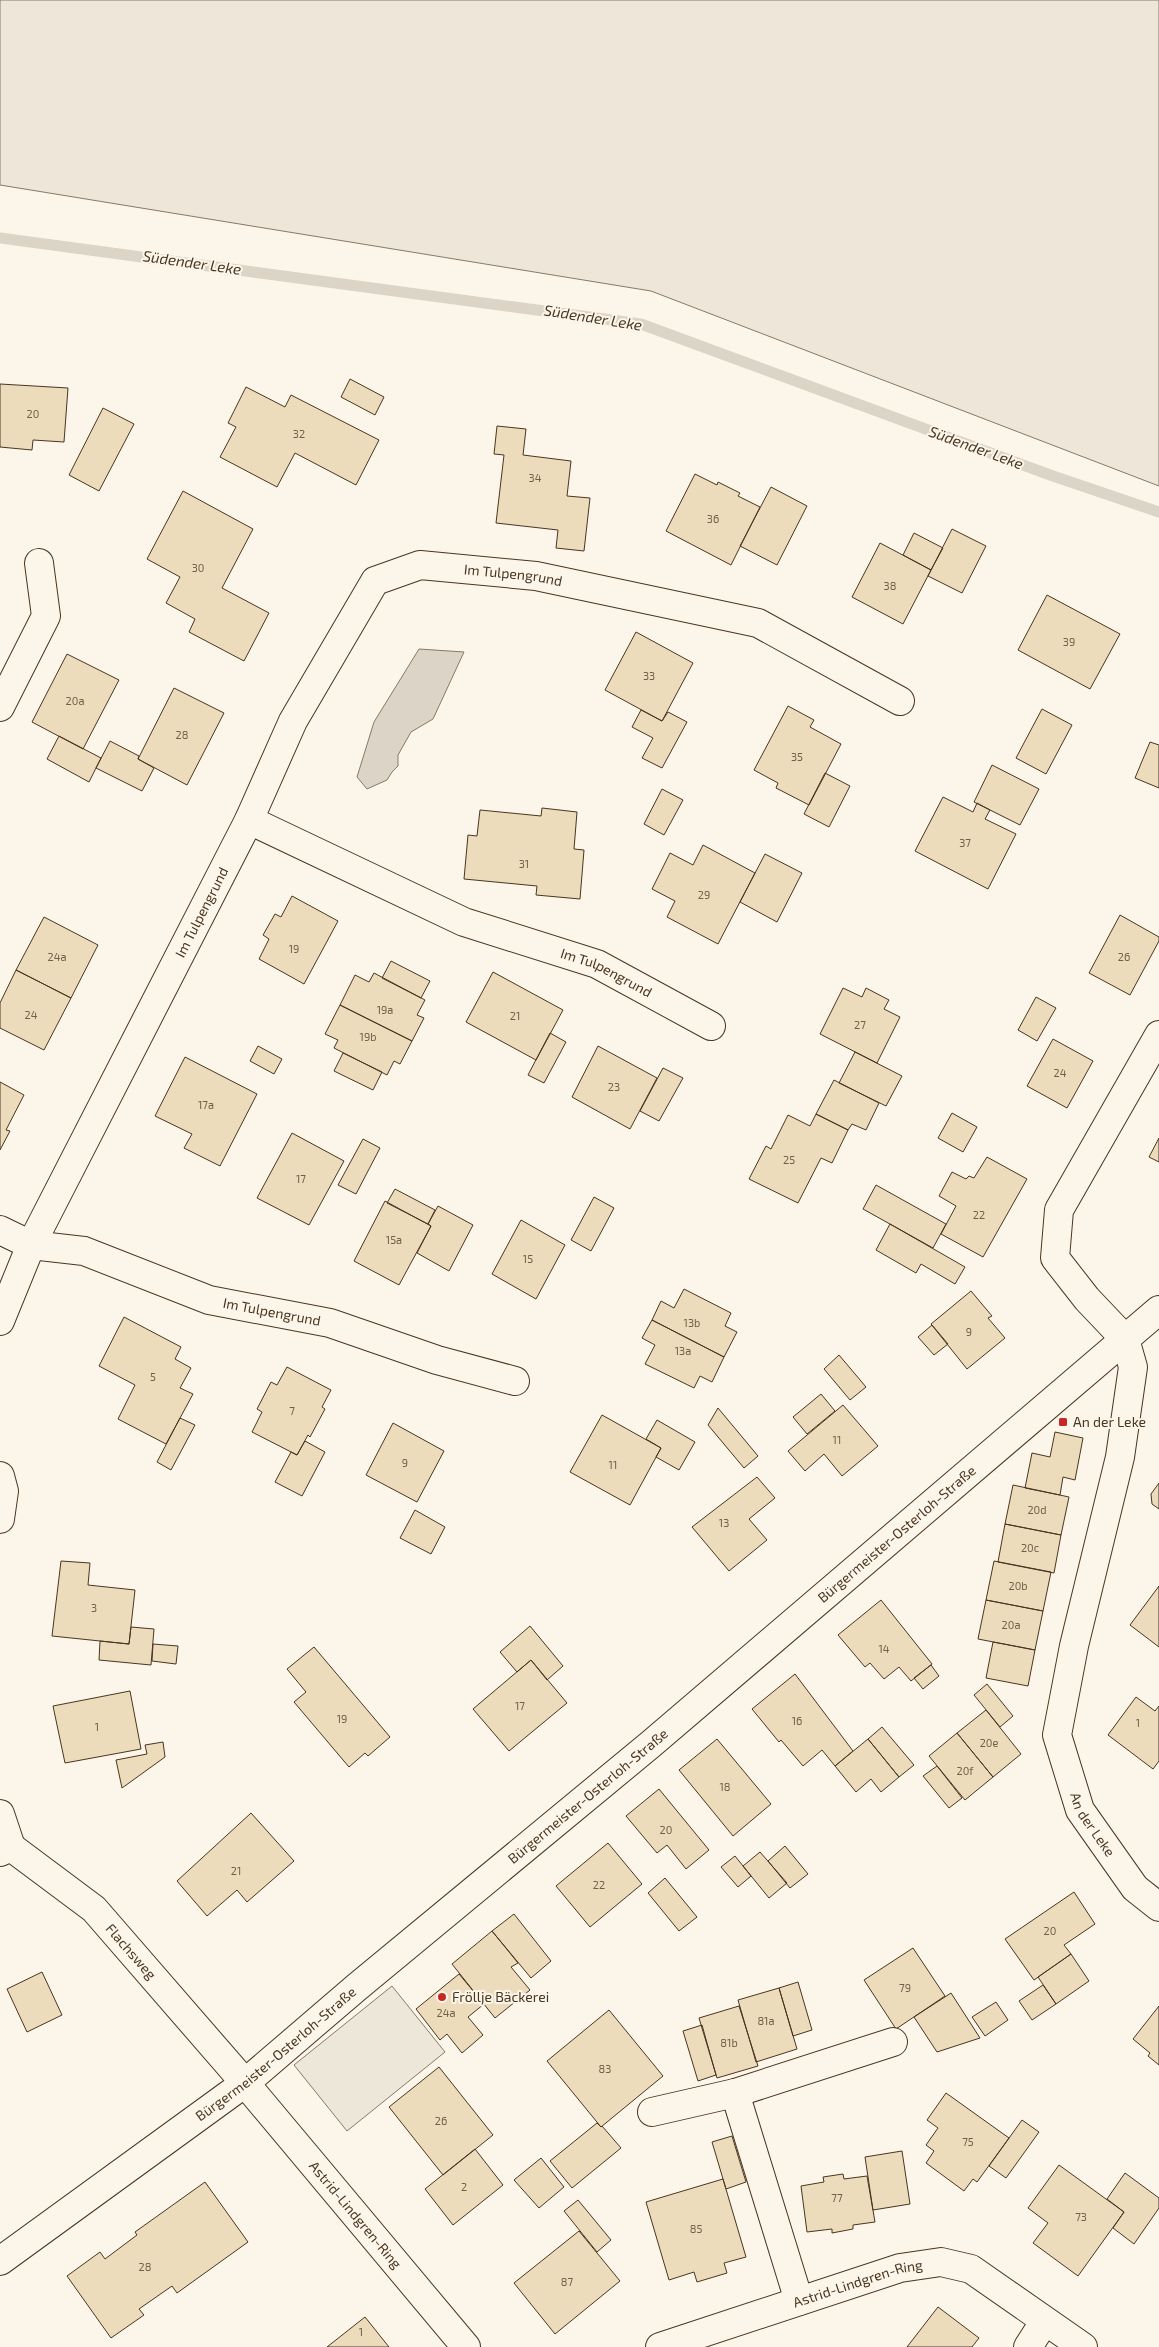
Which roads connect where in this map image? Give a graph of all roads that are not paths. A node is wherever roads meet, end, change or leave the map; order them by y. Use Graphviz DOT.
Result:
graph roads {
  1 [pos="39,563"];
  2 [pos="900,701"];
  3 [pos="0,707"];
  4 [pos="249,820"];
  5 [pos="711,1026"];
  6 [pos="1159,1035"];
  7 [pos="0,1230"];
  8 [pos="31,1245"];
  9 [pos="1159,1310"];
  10 [pos="0,1321"];
  11 [pos="1125,1338"];
  12 [pos="515,1381"];
  13 [pos="0,1476"];
  14 [pos="0,1518"];
  15 [pos="0,1814"];
  16 [pos="6,1850"];
  17 [pos="1159,1907"];
  18 [pos="893,2042"];
  19 [pos="245,2083"];
  20 [pos="735,2094"];
  21 [pos="652,2112"];
  22 [pos="0,2261"];
  23 [pos="799,2301"];
  24 [pos="1044,2322"];
  25 [pos="466,2347"];
  26 [pos="660,2347"];
  27 [pos="1028,2347"];
  28 [pos="1083,2347"];
  1 -- 3 [label="street"];
  2 -- 4 [label="street, Im Tulpengrund"];
  4 -- 5 [label="street, Im Tulpengrund"];
  4 -- 8 [label="street, Im Tulpengrund"];
  6 -- 11 [label="street, An der Leke"];
  7 -- 8 [label="street, Im Tulpengrund"];
  8 -- 10 [label="street, Im Tulpengrund"];
  8 -- 12 [label="street, Im Tulpengrund"];
  9 -- 11 [label="street, Bürgermeister-Osterloh-Straße"];
  11 -- 17 [label="street, An der Leke"];
  11 -- 19 [label="street, Bürgermeister-Osterloh-Straße"];
  13 -- 14 [label="street"];
  15 -- 16 [label="street"];
  16 -- 19 [label="street, Flachsweg"];
  18 -- 20 [label="street"];
  19 -- 22 [label="street, Bürgermeister-Osterloh-Straße"];
  19 -- 25 [label="street, Astrid-Lindgren-Ring"];
  20 -- 21 [label="street"];
  20 -- 23 [label="street"];
  23 -- 24 [label="street, Astrid-Lindgren-Ring"];
  23 -- 26 [label="street, Astrid-Lindgren-Ring"];
  24 -- 27 [label="street"];
  24 -- 28 [label="street, Astrid-Lindgren-Ring"];
}
